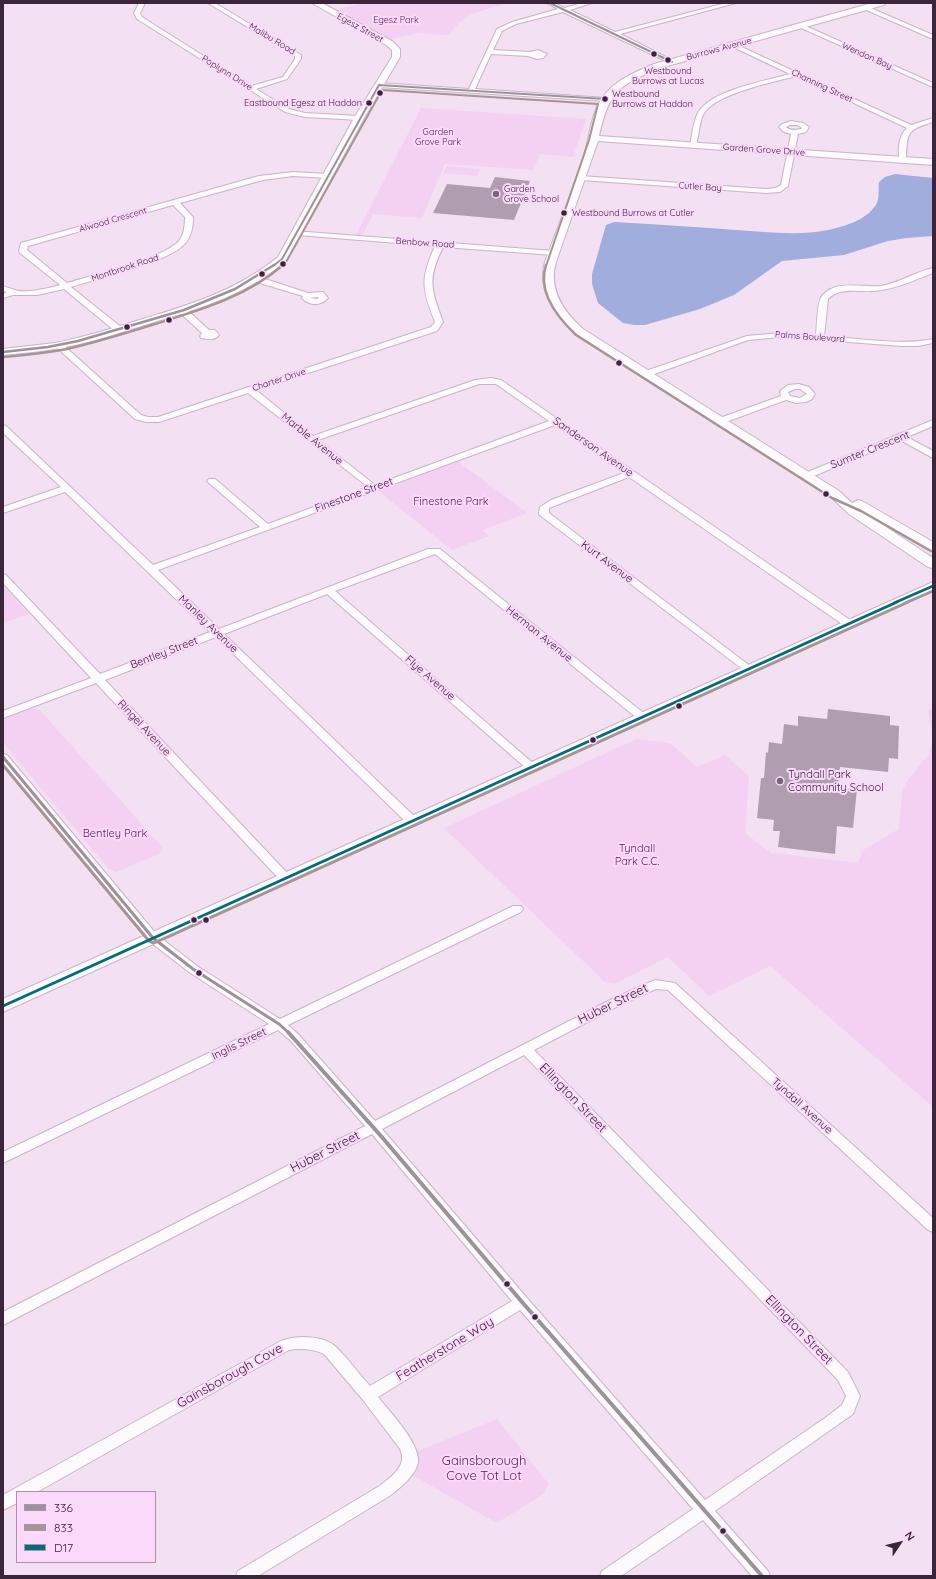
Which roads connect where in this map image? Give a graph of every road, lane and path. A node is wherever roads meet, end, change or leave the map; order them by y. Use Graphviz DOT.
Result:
graph roads {
  1 [pos="142,3"];
  2 [pos="212,3"];
  3 [pos="316,3"];
  4 [pos="550,3"];
  5 [pos="590,3"];
  6 [pos="733,3"];
  7 [pos="884,4"];
  8 [pos="866,8"];
  9 [pos="564,10"];
  10 [pos="801,26"];
  11 [pos="614,34"];
  12 [pos="933,37"];
  13 [pos="734,45"];
  14 [pos="489,52"];
  15 [pos="530,54"];
  16 [pos="672,62"];
  17 [pos="797,74"];
  18 [pos="379,85"];
  19 [pos="933,85"];
  20 [pos="251,88"];
  21 [pos="470,91"];
  22 [pos="606,99"];
  23 [pos="359,118"];
  24 [pos="933,120"];
  25 [pos="910,127"];
  26 [pos="795,132"];
  27 [pos="594,138"];
  28 [pos="693,145"];
  29 [pos="791,152"];
  30 [pos="902,159"];
  31 [pos="933,162"];
  32 [pos="328,176"];
  33 [pos="581,178"];
  34 [pos="174,202"];
  35 [pos="297,233"];
  36 [pos="440,244"];
  37 [pos="554,253"];
  38 [pos="933,270"];
  39 [pos="256,279"];
  40 [pos="65,286"];
  41 [pos="3,290"];
  42 [pos="12,293"];
  43 [pos="308,295"];
  44 [pos="3,296"];
  45 [pos="182,310"];
  46 [pos="118,330"];
  47 [pos="207,333"];
  48 [pos="820,337"];
  49 [pos="933,341"];
  50 [pos="58,345"];
  51 [pos="3,352"];
  52 [pos="646,374"];
  53 [pos="250,390"];
  54 [pos="786,397"];
  55 [pos="720,421"];
  56 [pos="556,422"];
  57 [pos="933,423"];
  58 [pos="3,428"];
  59 [pos="901,437"];
  60 [pos="312,439"];
  61 [pos="933,455"];
  62 [pos="631,474"];
  63 [pos="806,476"];
  64 [pos="212,480"];
  65 [pos="67,488"];
  66 [pos="374,488"];
  67 [pos="835,494"];
  68 [pos="3,510"];
  69 [pos="266,527"];
  70 [pos="933,547"];
  71 [pos="437,551"];
  72 [pos="933,564"];
  73 [pos="152,569"];
  74 [pos="3,577"];
  75 [pos="933,586"];
  76 [pos="328,590"];
  77 [pos="849,624"];
  78 [pos="217,633"];
  79 [pos="749,669"];
  80 [pos="98,678"];
  81 [pos="3,715"];
  82 [pos="642,717"];
  83 [pos="3,757"];
  84 [pos="532,767"];
  85 [pos="412,820"];
  86 [pos="285,878"];
  87 [pos="517,908"];
  88 [pos="153,938"];
  89 [pos="671,986"];
  90 [pos="4,1003"];
  91 [pos="279,1024"];
  92 [pos="525,1048"];
  93 [pos="374,1127"];
  94 [pos="3,1158"];
  95 [pos="933,1226"];
  96 [pos="522,1302"];
  97 [pos="3,1319"];
  98 [pos="368,1395"];
  99 [pos="25,1491"];
  100 [pos="16,1496"];
  101 [pos="3,1503"];
  102 [pos="704,1510"];
  103 [pos="244,1576"];
  104 [pos="608,1576"];
  105 [pos="762,1576"];
  1 -- 20 [label="street, Poplynn Drive"];
  2 -- 20 [label="street, Malibu Road"];
  3 -- 18 [label="street, Egesz Street"];
  4 -- 9 [label="street"];
  5 -- 9 [label="street"];
  6 -- 11 [label="street"];
  7 -- 8 [label="street, Burrows Avenue"];
  8 -- 10 [label="street, Burrows Avenue"];
  8 -- 12 [label="street"];
  9 -- 11 [label="street"];
  9 -- 14 [label="street"];
  10 -- 13 [label="street, Burrows Avenue"];
  10 -- 19 [label="street, Wendon Bay"];
  11 -- 16 [label="street"];
  13 -- 16 [label="street, Burrows Avenue"];
  13 -- 17 [label="street, Channing Street"];
  14 -- 15 [label="street"];
  14 -- 21 [label="street"];
  16 -- 22 [label="street, Burrows Avenue"];
  17 -- 25 [label="street, Channing Street"];
  17 -- 28 [label="street"];
  18 -- 21 [label="street"];
  18 -- 23 [label="street, Egesz Street"];
  20 -- 23 [label="street, Poplynn Drive"];
  21 -- 22 [label="street"];
  22 -- 27 [label="street, Burrows Avenue"];
  23 -- 32 [label="street, Egesz Street"];
  24 -- 25 [label="street"];
  25 -- 30 [label="street"];
  26 -- 29 [label="street"];
  27 -- 28 [label="street, Garden Grove Drive"];
  27 -- 33 [label="street, Burrows Avenue"];
  28 -- 29 [label="street, Garden Grove Drive"];
  29 -- 30 [label="street, Garden Grove Drive"];
  29 -- 33 [label="street, Cutler Bay"];
  30 -- 31 [label="street, Garden Grove Drive"];
  32 -- 34 [label="street, Alwood Crescent"];
  32 -- 35 [label="street, Egesz Street"];
  33 -- 37 [label="street, Burrows Avenue"];
  34 -- 40 [label="street, Montbrook Road"];
  34 -- 40 [label="street, Alwood Crescent"];
  35 -- 36 [label="street, Benbow Road"];
  35 -- 39 [label="street, Egesz Street"];
  36 -- 37 [label="street, Benbow Road"];
  36 -- 53 [label="street, Charter Drive"];
  37 -- 52 [label="street, Burrows Avenue"];
  38 -- 48 [label="street"];
  39 -- 43 [label="street"];
  39 -- 45 [label="street, Egesz Street"];
  40 -- 42 [label="street"];
  40 -- 46 [label="street, Alwood Crescent"];
  41 -- 42 [label="street"];
  42 -- 44 [label="street"];
  45 -- 46 [label="street, Egesz Street"];
  45 -- 47 [label="street"];
  46 -- 50 [label="street, Egesz Street"];
  48 -- 49 [label="street, Palms Boulevard"];
  48 -- 52 [label="street, Palms Boulevard"];
  50 -- 51 [label="street, Egesz Street"];
  50 -- 53 [label="street, Charter Drive"];
  52 -- 55 [label="street, Burrows Avenue"];
  53 -- 60 [label="street, Marble Avenue"];
  54 -- 55 [label="street"];
  55 -- 63 [label="street, Burrows Avenue"];
  56 -- 60 [label="street, Sanderson Avenue"];
  56 -- 62 [label="street, Sanderson Avenue"];
  56 -- 66 [label="street, Finestone Street"];
  57 -- 59 [label="street, Sumter Crescent"];
  58 -- 65 [label="street, Manley Avenue"];
  59 -- 61 [label="street"];
  59 -- 63 [label="street, Sumter Crescent"];
  60 -- 66 [label="street, Marble Avenue"];
  62 -- 77 [label="street, Sanderson Avenue"];
  62 -- 79 [label="street, Kurt Avenue"];
  63 -- 67 [label="street, Burrows Avenue"];
  64 -- 69 [label="street"];
  65 -- 68 [label="street"];
  65 -- 73 [label="street, Manley Avenue"];
  66 -- 69 [label="street, Finestone Street"];
  67 -- 70 [label="street, Burrows Avenue"];
  67 -- 72 [label="street, Burrows Avenue"];
  69 -- 73 [label="street, Finestone Street"];
  71 -- 76 [label="street, Bentley Street"];
  71 -- 82 [label="street, Herman Avenue"];
  73 -- 78 [label="street, Manley Avenue"];
  74 -- 80 [label="street, Ringel Avenue"];
  75 -- 77 [label="street"];
  76 -- 78 [label="street, Bentley Street"];
  76 -- 84 [label="street, Flye Avenue"];
  77 -- 79 [label="street"];
  78 -- 80 [label="street, Bentley Street"];
  78 -- 85 [label="street, Manley Avenue"];
  79 -- 82 [label="street"];
  80 -- 81 [label="street, Bentley Street"];
  80 -- 86 [label="street, Ringel Avenue"];
  82 -- 84 [label="street"];
  83 -- 88 [label="street"];
  84 -- 85 [label="street"];
  85 -- 86 [label="street"];
  86 -- 88 [label="street"];
  87 -- 91 [label="street, Inglis Street"];
  88 -- 90 [label="street"];
  88 -- 91 [label="street"];
  89 -- 92 [label="street, Huber Street"];
  89 -- 95 [label="street, Tyndall Avenue"];
  91 -- 93 [label="street"];
  91 -- 94 [label="street, Inglis Street"];
  92 -- 93 [label="street, Huber Street"];
  92 -- 102 [label="street, Ellington Street"];
  93 -- 96 [label="street"];
  93 -- 97 [label="street, Huber Street"];
  96 -- 98 [label="street, Featherstone Way"];
  96 -- 102 [label="street"];
  98 -- 99 [label="street, Gainsborough Cove"];
  98 -- 103 [label="street, Gainsborough Cove"];
  100 -- 101 [label="street"];
  102 -- 104 [label="street, Ellington Street"];
  102 -- 105 [label="street"];
}
